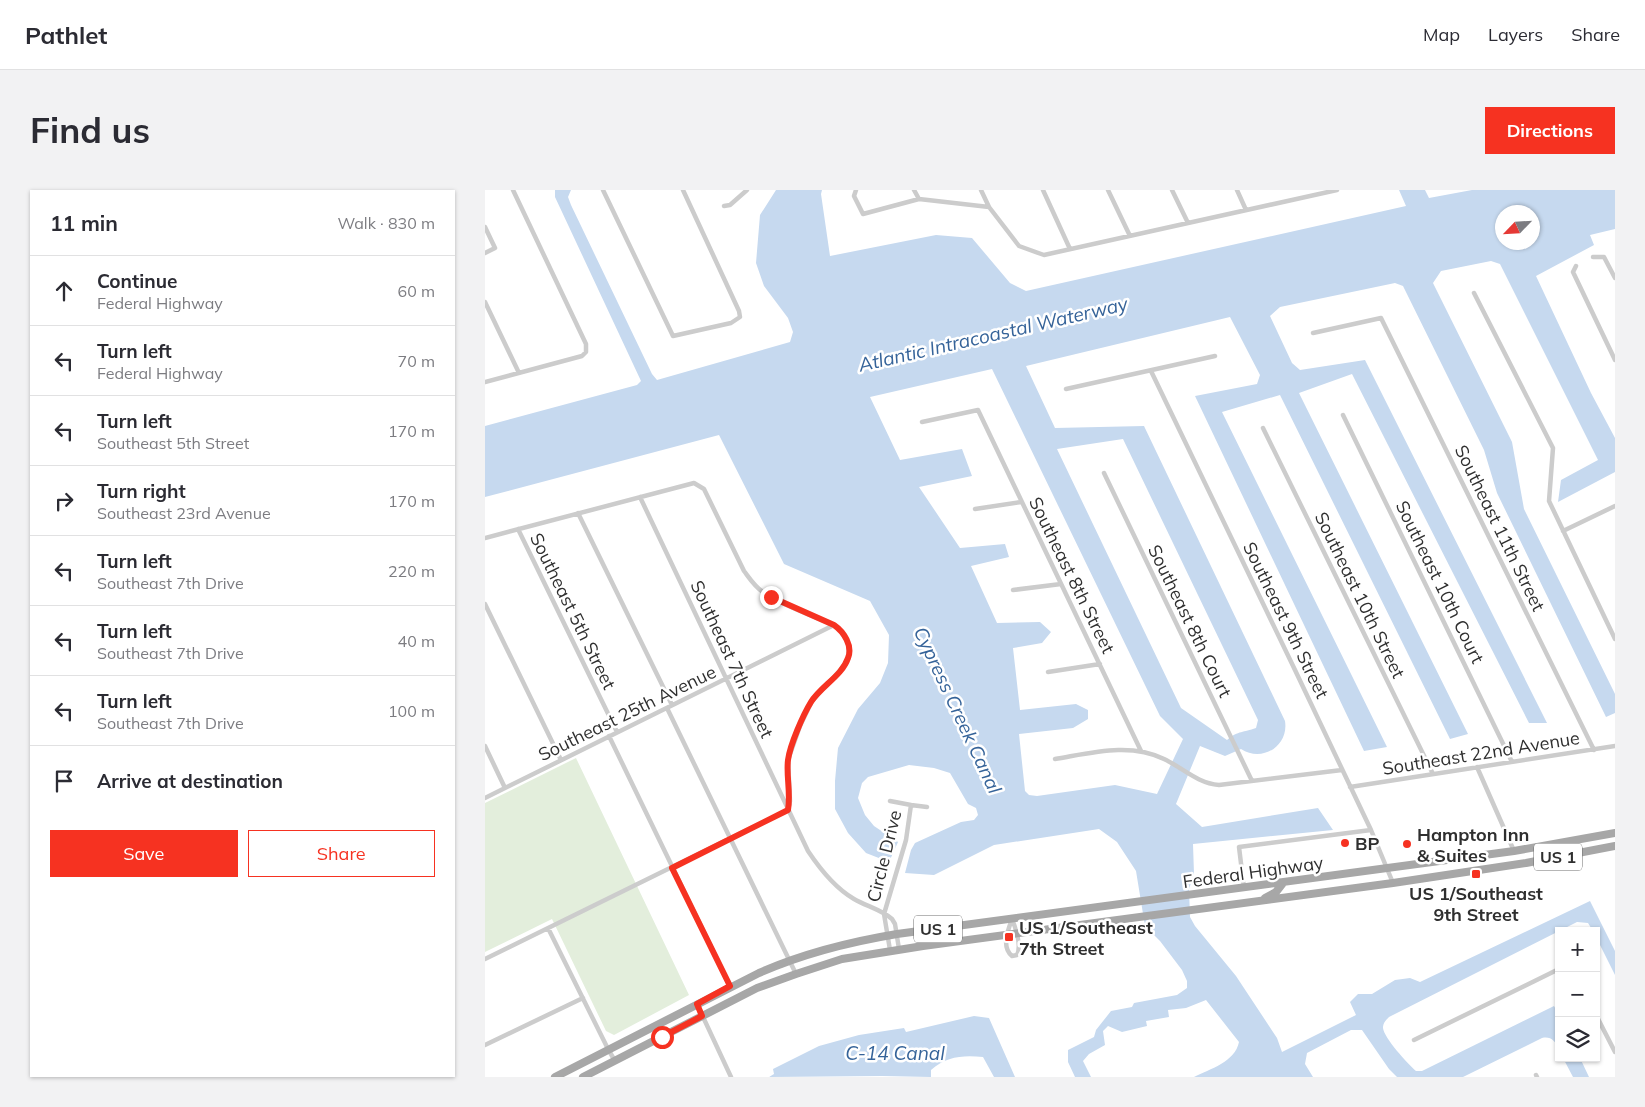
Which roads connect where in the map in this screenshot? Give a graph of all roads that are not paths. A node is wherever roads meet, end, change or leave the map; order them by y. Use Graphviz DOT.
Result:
graph roads {
  1 [pos="513,190"];
  2 [pos="603,190"];
  3 [pos="683,190"];
  4 [pos="747,190"];
  5 [pos="856,190"];
  6 [pos="914,190"];
  7 [pos="981,190"];
  8 [pos="1043,190"];
  9 [pos="1108,190"];
  10 [pos="1173,190"];
  11 [pos="1237,190"];
  12 [pos="1301,190"];
  13 [pos="1337,190"];
  14 [pos="1305,197"];
  15 [pos="919,199"];
  16 [pos="724,206"];
  17 [pos="989,207"];
  18 [pos="1246,210"];
  19 [pos="1188,223"];
  20 [pos="485,226"];
  21 [pos="1130,236"];
  22 [pos="1070,249"];
  23 [pos="485,253"];
  24 [pos="1593,256"];
  25 [pos="1576,266"];
  26 [pos="1615,278"];
  27 [pos="1474,293"];
  28 [pos="485,302"];
  29 [pos="1313,333"];
  30 [pos="1215,356"];
  31 [pos="1615,360"];
  32 [pos="1151,371"];
  33 [pos="519,373"];
  34 [pos="485,382"];
  35 [pos="1066,389"];
  36 [pos="1343,415"];
  37 [pos="922,422"];
  38 [pos="1263,428"];
  39 [pos="1104,473"];
  40 [pos="640,497"];
  41 [pos="1021,502"];
  42 [pos="1615,506"];
  43 [pos="975,509"];
  44 [pos="578,513"];
  45 [pos="518,530"];
  46 [pos="1563,531"];
  47 [pos="485,538"];
  48 [pos="1061,584"];
  49 [pos="1013,590"];
  50 [pos="485,604"];
  51 [pos="834,625"];
  52 [pos="1615,639"];
  53 [pos="1100,664"];
  54 [pos="1048,672"];
  55 [pos="727,679"];
  56 [pos="670,707"];
  57 [pos="617,732"];
  58 [pos="609,736"];
  59 [pos="485,746"];
  60 [pos="1615,746"];
  61 [pos="1594,750"];
  62 [pos="1141,751"];
  63 [pos="1055,759"];
  64 [pos="561,760"];
  65 [pos="1512,762"];
  66 [pos="1477,767"];
  67 [pos="1342,770"];
  68 [pos="1433,774"];
  69 [pos="1252,781"];
  70 [pos="1350,787"];
  71 [pos="505,788"];
  72 [pos="485,798"];
  73 [pos="891,801"];
  74 [pos="911,805"];
  75 [pos="927,807"];
  76 [pos="788,810"];
  77 [pos="1371,830"];
  78 [pos="1615,832"];
  79 [pos="731,839"];
  80 [pos="1541,846"];
  81 [pos="1615,846"];
  82 [pos="1514,851"];
  83 [pos="1526,863"];
  84 [pos="1501,867"];
  85 [pos="672,868"];
  86 [pos="1388,869"];
  87 [pos="1302,880"];
  88 [pos="1283,883"];
  89 [pos="1393,883"];
  90 [pos="1244,888"];
  91 [pos="1283,897"];
  92 [pos="1261,900"];
  93 [pos="884,914"];
  94 [pos="1012,919"];
  95 [pos="549,928"];
  96 [pos="1017,933"];
  97 [pos="897,934"];
  98 [pos="1006,934"];
  99 [pos="887,936"];
  100 [pos="899,949"];
  101 [pos="890,950"];
  102 [pos="485,959"];
  103 [pos="789,960"];
  104 [pos="1555,970"];
  105 [pos="796,974"];
  106 [pos="730,986"];
  107 [pos="583,998"];
  108 [pos="697,1004"];
  109 [pos="702,1016"];
  110 [pos="1597,1017"];
  111 [pos="1415,1040"];
  112 [pos="485,1045"];
  113 [pos="608,1050"];
  114 [pos="1615,1052"];
  115 [pos="615,1061"];
  116 [pos="555,1077"];
  117 [pos="583,1077"];
  118 [pos="731,1077"];
  1 -- 33 [label="street"];
  2 -- 3 [label="street"];
  4 -- 16 [label="street"];
  5 -- 15 [label="street"];
  6 -- 15 [label="street"];
  7 -- 17 [label="street"];
  8 -- 22 [label="street"];
  9 -- 21 [label="street"];
  10 -- 19 [label="street"];
  11 -- 18 [label="street"];
  12 -- 14 [label="street"];
  13 -- 14 [label="street"];
  14 -- 18 [label="street"];
  15 -- 17 [label="street"];
  17 -- 22 [label="street"];
  18 -- 19 [label="street"];
  19 -- 21 [label="street"];
  20 -- 23 [label="street"];
  21 -- 22 [label="street"];
  24 -- 26 [label="street"];
  25 -- 31 [label="street"];
  27 -- 46 [label="street"];
  28 -- 33 [label="street"];
  29 -- 61 [label="street, Southeast 11th Street"];
  30 -- 32 [label="street"];
  32 -- 35 [label="street"];
  32 -- 67 [label="street, Southeast 9th Street"];
  33 -- 34 [label="street"];
  36 -- 65 [label="street, Southeast 10th Court"];
  37 -- 41 [label="street, Southeast 8th Street"];
  38 -- 68 [label="street, Southeast 10th Street"];
  39 -- 69 [label="street, Southeast 8th Court"];
  40 -- 44 [label="street"];
  40 -- 51 [label="street"];
  40 -- 55 [label="street, Southeast 7th Street"];
  41 -- 43 [label="street"];
  41 -- 48 [label="street, Southeast 8th Street"];
  42 -- 46 [label="street"];
  44 -- 45 [label="street"];
  44 -- 56 [label="street"];
  45 -- 47 [label="street"];
  45 -- 57 [label="street, Southeast 5th Street"];
  46 -- 52 [label="street"];
  48 -- 49 [label="street"];
  48 -- 53 [label="street, Southeast 8th Street"];
  50 -- 64 [label="street"];
  51 -- 55 [label="street, Southeast 25th Avenue"];
  51 -- 76 [label="street"];
  53 -- 54 [label="street"];
  53 -- 62 [label="street, Southeast 8th Street"];
  55 -- 56 [label="street, Southeast 25th Avenue"];
  55 -- 76 [label="street, Southeast 7th Street"];
  56 -- 57 [label="street, Southeast 25th Avenue"];
  56 -- 79 [label="street"];
  57 -- 58 [label="street, Southeast 25th Avenue"];
  58 -- 64 [label="street, Southeast 25th Avenue"];
  58 -- 85 [label="street"];
  59 -- 71 [label="street"];
  60 -- 61 [label="street, Southeast 22nd Avenue"];
  61 -- 65 [label="street, Southeast 22nd Avenue"];
  62 -- 63 [label="street"];
  62 -- 69 [label="street"];
  64 -- 71 [label="street, Southeast 25th Avenue"];
  65 -- 66 [label="street, Southeast 22nd Avenue"];
  66 -- 68 [label="street, Southeast 22nd Avenue"];
  66 -- 82 [label="street"];
  67 -- 69 [label="street"];
  67 -- 70 [label="street, Southeast 9th Street"];
  68 -- 70 [label="street, Southeast 22nd Avenue"];
  70 -- 77 [label="street, Southeast 9th Street"];
  71 -- 72 [label="street, Southeast 25th Avenue"];
  73 -- 74 [label="street, Circle Drive"];
  74 -- 75 [label="street, Circle Drive"];
  74 -- 93 [label="street, Circle Drive"];
  76 -- 79 [label="street"];
  76 -- 93 [label="street, Southeast 7th Street"];
  77 -- 86 [label="street, Southeast 9th Street"];
  77 -- 90 [label="street"];
  78 -- 80 [label="main road, Federal Highway / US 1"];
  79 -- 85 [label="street"];
  79 -- 103 [label="street"];
  80 -- 82 [label="main road, Federal Highway / US 1"];
  80 -- 83 [label="main road"];
  81 -- 83 [label="main road, Federal Highway / US 1"];
  82 -- 84 [label="main road"];
  82 -- 86 [label="main road, Federal Highway / US 1"];
  83 -- 84 [label="main road, Federal Highway / US 1"];
  84 -- 89 [label="main road, Federal Highway / US 1"];
  85 -- 95 [label="street"];
  85 -- 106 [label="street"];
  86 -- 87 [label="main road, Federal Highway / US 1"];
  86 -- 89 [label="street, Southeast 9th Street"];
  87 -- 88 [label="main road, Federal Highway / US 1"];
  87 -- 91 [label="main road"];
  88 -- 90 [label="main road, Federal Highway / US 1"];
  88 -- 92 [label="main road"];
  89 -- 91 [label="main road, Federal Highway / US 1"];
  90 -- 94 [label="main road, Federal Highway / US 1"];
  91 -- 92 [label="main road, Federal Highway / US 1"];
  92 -- 96 [label="main road, Federal Highway / US 1"];
  93 -- 97 [label="street, Southeast 7th Street"];
  93 -- 99 [label="street"];
  94 -- 96 [label="street"];
  94 -- 97 [label="main road, Federal Highway / US 1"];
  94 -- 98 [label="street"];
  95 -- 102 [label="street"];
  95 -- 107 [label="street"];
  96 -- 98 [label="main road, Federal Highway / US 1"];
  96 -- 98 [label="street"];
  97 -- 99 [label="main road, Federal Highway / US 1"];
  97 -- 100 [label="street, Southeast 7th Street"];
  98 -- 100 [label="main road, Federal Highway / US 1"];
  99 -- 101 [label="street"];
  99 -- 103 [label="main road, Federal Highway / US 1"];
  100 -- 101 [label="main road, Federal Highway / US 1"];
  101 -- 105 [label="main road, Federal Highway / US 1"];
  103 -- 105 [label="street"];
  103 -- 106 [label="main road, Federal Highway / US 1"];
  104 -- 111 [label="street"];
  105 -- 109 [label="main road, Federal Highway / US 1"];
  106 -- 108 [label="main road, Federal Highway / US 1"];
  107 -- 112 [label="street"];
  107 -- 113 [label="street"];
  108 -- 109 [label="street"];
  108 -- 113 [label="main road, Federal Highway / US 1"];
  109 -- 115 [label="main road, Federal Highway / US 1"];
  109 -- 118 [label="street"];
  110 -- 114 [label="street"];
  113 -- 115 [label="street"];
  113 -- 116 [label="main road, Federal Highway / US 1"];
  115 -- 117 [label="main road, Federal Highway / US 1"];
}
